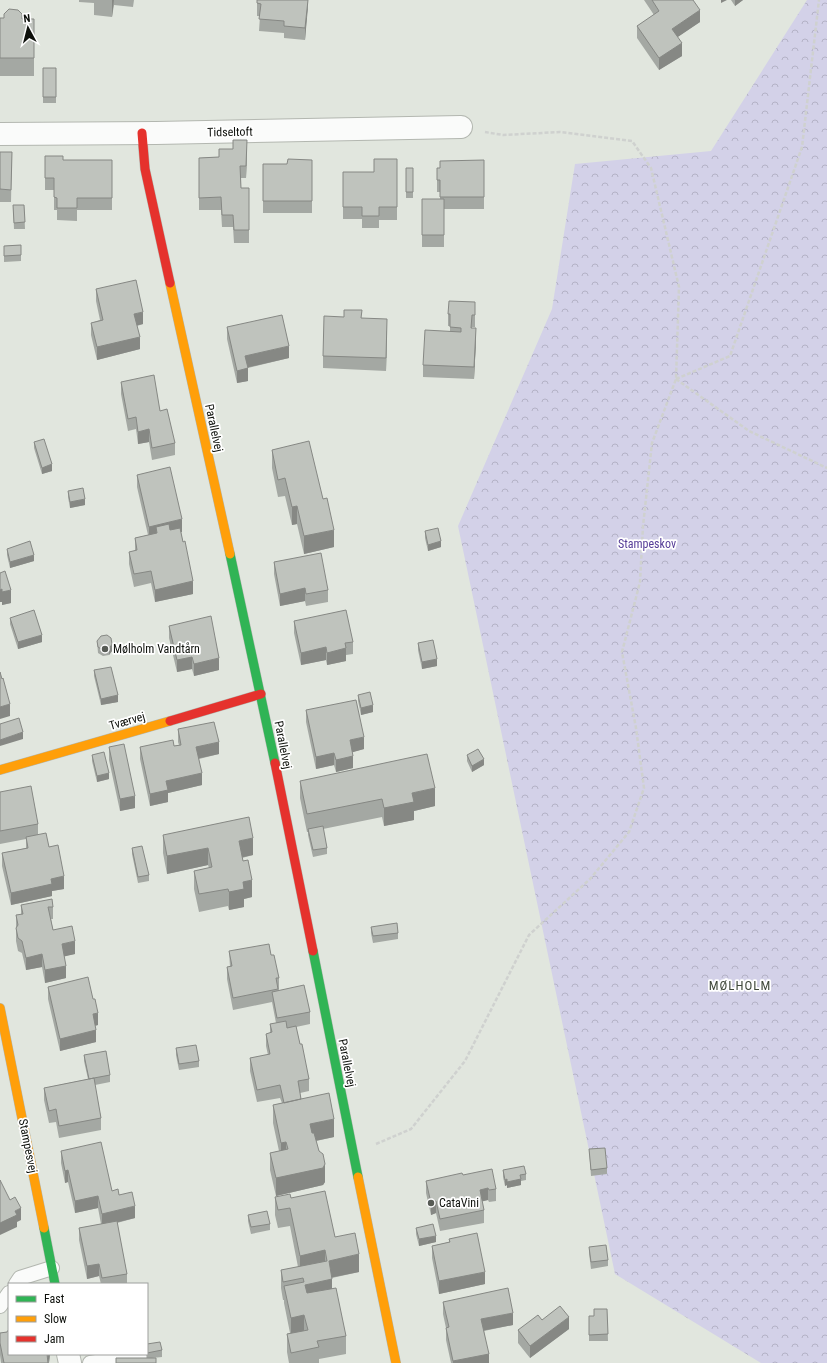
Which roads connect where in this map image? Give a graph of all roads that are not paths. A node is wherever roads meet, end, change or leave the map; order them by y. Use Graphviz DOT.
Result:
graph roads {
  1 [pos="461,127"];
  2 [pos="142,133"];
  3 [pos="0,134"];
  4 [pos="261,694"];
  5 [pos="0,770"];
  6 [pos="0,1008"];
  7 [pos="52,1268"];
  8 [pos="17,1283"];
  9 [pos="55,1283"];
  10 [pos="8,1294"];
  11 [pos="0,1306"];
  12 [pos="140,1355"];
  13 [pos="90,1363"];
  14 [pos="396,1363"];
  1 -- 2 [label="street, Tidseltoft"];
  2 -- 3 [label="street, Tidseltoft"];
  2 -- 4 [label="street, Parallelvej"];
  4 -- 5 [label="street, Tværvej"];
  4 -- 14 [label="street, Parallelvej"];
  6 -- 7 [label="street, Stampesvej"];
  7 -- 8 [label="lane"];
  7 -- 9 [label="street, Stampesvej"];
  10 -- 11 [label="lane"];
  12 -- 13 [label="lane"];
}
